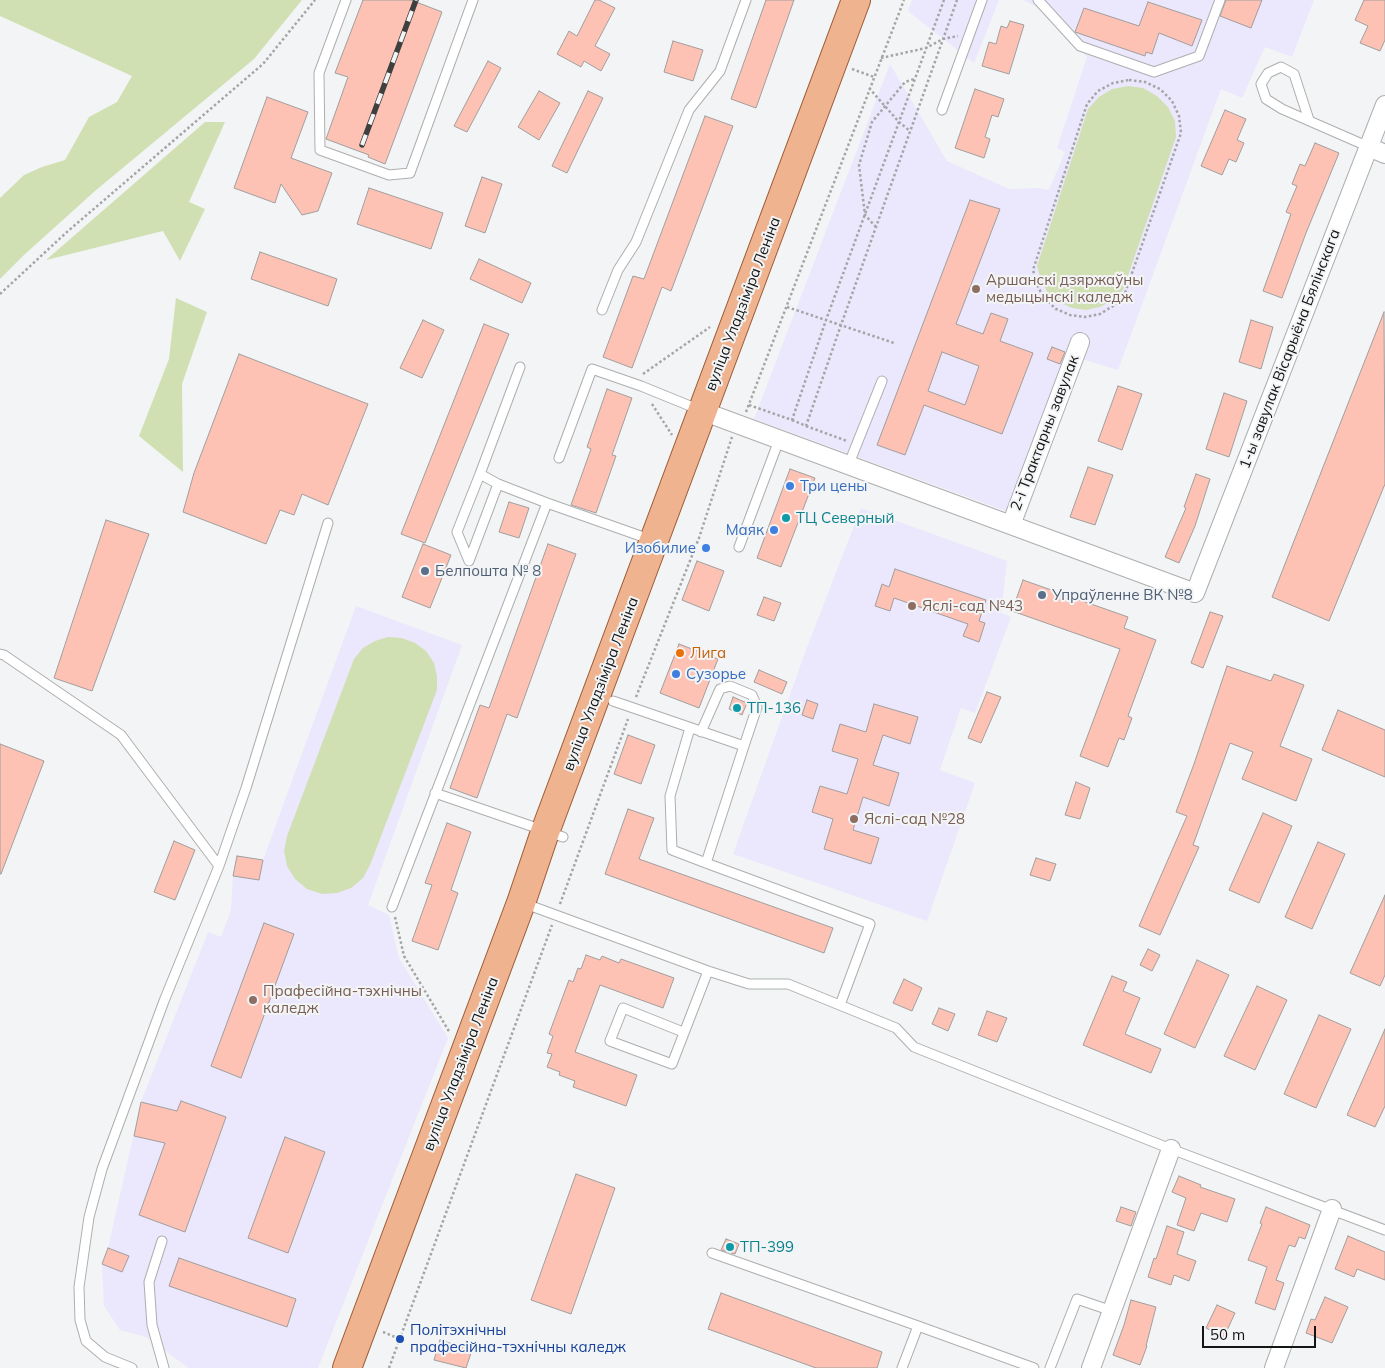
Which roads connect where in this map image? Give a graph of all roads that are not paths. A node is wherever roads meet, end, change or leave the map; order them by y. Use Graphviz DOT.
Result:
graph roads {
  1 [pos="346,0"];
  2 [pos="474,0"];
  3 [pos="746,0"];
  4 [pos="856,0"];
  5 [pos="872,0"];
  6 [pos="982,0"];
  7 [pos="1038,0"];
  8 [pos="1220,0"];
  9 [pos="1385,105"];
  10 [pos="942,110"];
  11 [pos="1309,120"];
  12 [pos="1369,147"];
  13 [pos="1385,154"];
  14 [pos="602,310"];
  15 [pos="1080,342"];
  16 [pos="520,367"];
  17 [pos="882,381"];
  18 [pos="724,420"];
  19 [pos="779,440"];
  20 [pos="559,458"];
  21 [pos="848,466"];
  22 [pos="480,474"];
  23 [pos="498,484"];
  24 [pos="547,504"];
  25 [pos="328,523"];
  26 [pos="1011,525"];
  27 [pos="654,540"];
  28 [pos="739,547"];
  29 [pos="0,654"];
  30 [pos="623,704"];
  31 [pos="690,728"];
  32 [pos="701,732"];
  33 [pos="744,746"];
  34 [pos="435,793"];
  35 [pos="554,835"];
  36 [pos="706,863"];
  37 [pos="218,866"];
  38 [pos="392,907"];
  39 [pos="538,909"];
  40 [pos="708,971"];
  41 [pos="840,1005"];
  42 [pos="683,1032"];
  43 [pos="1171,1149"];
  44 [pos="1332,1209"];
  45 [pos="1385,1230"];
  46 [pos="162,1241"];
  47 [pos="712,1253"];
  48 [pos="1112,1311"];
  49 [pos="918,1326"];
  50 [pos="132,1368"];
  51 [pos="164,1368"];
  52 [pos="347,1368"];
  53 [pos="366,1368"];
  54 [pos="902,1368"];
  55 [pos="1034,1368"];
  56 [pos="1050,1368"];
  57 [pos="1091,1368"];
  58 [pos="1274,1368"];
  1 -- 2 [label="lane"];
  3 -- 14 [label="lane"];
  4 -- 18 [label="main road, вуліца Уладзіміра Леніна"];
  5 -- 18 [label="main road, вуліца Уладзіміра Леніна"];
  6 -- 10 [label="lane"];
  7 -- 8 [label="lane"];
  9 -- 12 [label="street, 1-ы завулак Вісарыёна Бялінскага"];
  11 -- 11 [label="lane"];
  11 -- 12 [label="lane"];
  12 -- 13 [label="street"];
  12 -- 26 [label="street, 1-ы завулак Вісарыёна Бялінскага"];
  15 -- 26 [label="street, 2-і Трактарны завулак"];
  16 -- 22 [label="lane"];
  17 -- 21 [label="lane"];
  18 -- 19 [label="street"];
  18 -- 20 [label="lane"];
  18 -- 27 [label="main road, вуліца Уладзіміра Леніна"];
  18 -- 30 [label="main road, вуліца Уладзіміра Леніна"];
  19 -- 21 [label="street"];
  19 -- 28 [label="lane"];
  21 -- 26 [label="street"];
  22 -- 23 [label="lane"];
  22 -- 23 [label="lane"];
  23 -- 24 [label="lane"];
  24 -- 27 [label="lane"];
  24 -- 34 [label="lane"];
  25 -- 37 [label="lane"];
  27 -- 35 [label="main road, вуліца Уладзіміра Леніна"];
  29 -- 37 [label="lane"];
  30 -- 31 [label="lane"];
  30 -- 35 [label="main road, вуліца Уладзіміра Леніна"];
  31 -- 32 [label="lane"];
  31 -- 36 [label="lane"];
  32 -- 33 [label="lane"];
  32 -- 33 [label="lane"];
  33 -- 36 [label="lane"];
  34 -- 35 [label="lane"];
  34 -- 38 [label="lane"];
  35 -- 39 [label="main road, вуліца Уладзіміра Леніна"];
  36 -- 41 [label="lane"];
  37 -- 50 [label="lane"];
  39 -- 40 [label="lane"];
  39 -- 52 [label="main road, вуліца Уладзіміра Леніна"];
  39 -- 53 [label="main road, вуліца Уладзіміра Леніна"];
  40 -- 41 [label="lane"];
  40 -- 42 [label="lane"];
  41 -- 43 [label="lane"];
  42 -- 42 [label="lane"];
  43 -- 44 [label="lane"];
  43 -- 48 [label="street"];
  44 -- 45 [label="lane"];
  44 -- 58 [label="street"];
  46 -- 51 [label="lane"];
  47 -- 49 [label="lane"];
  48 -- 56 [label="lane"];
  48 -- 57 [label="street"];
  49 -- 54 [label="lane"];
  49 -- 55 [label="lane"];
}
